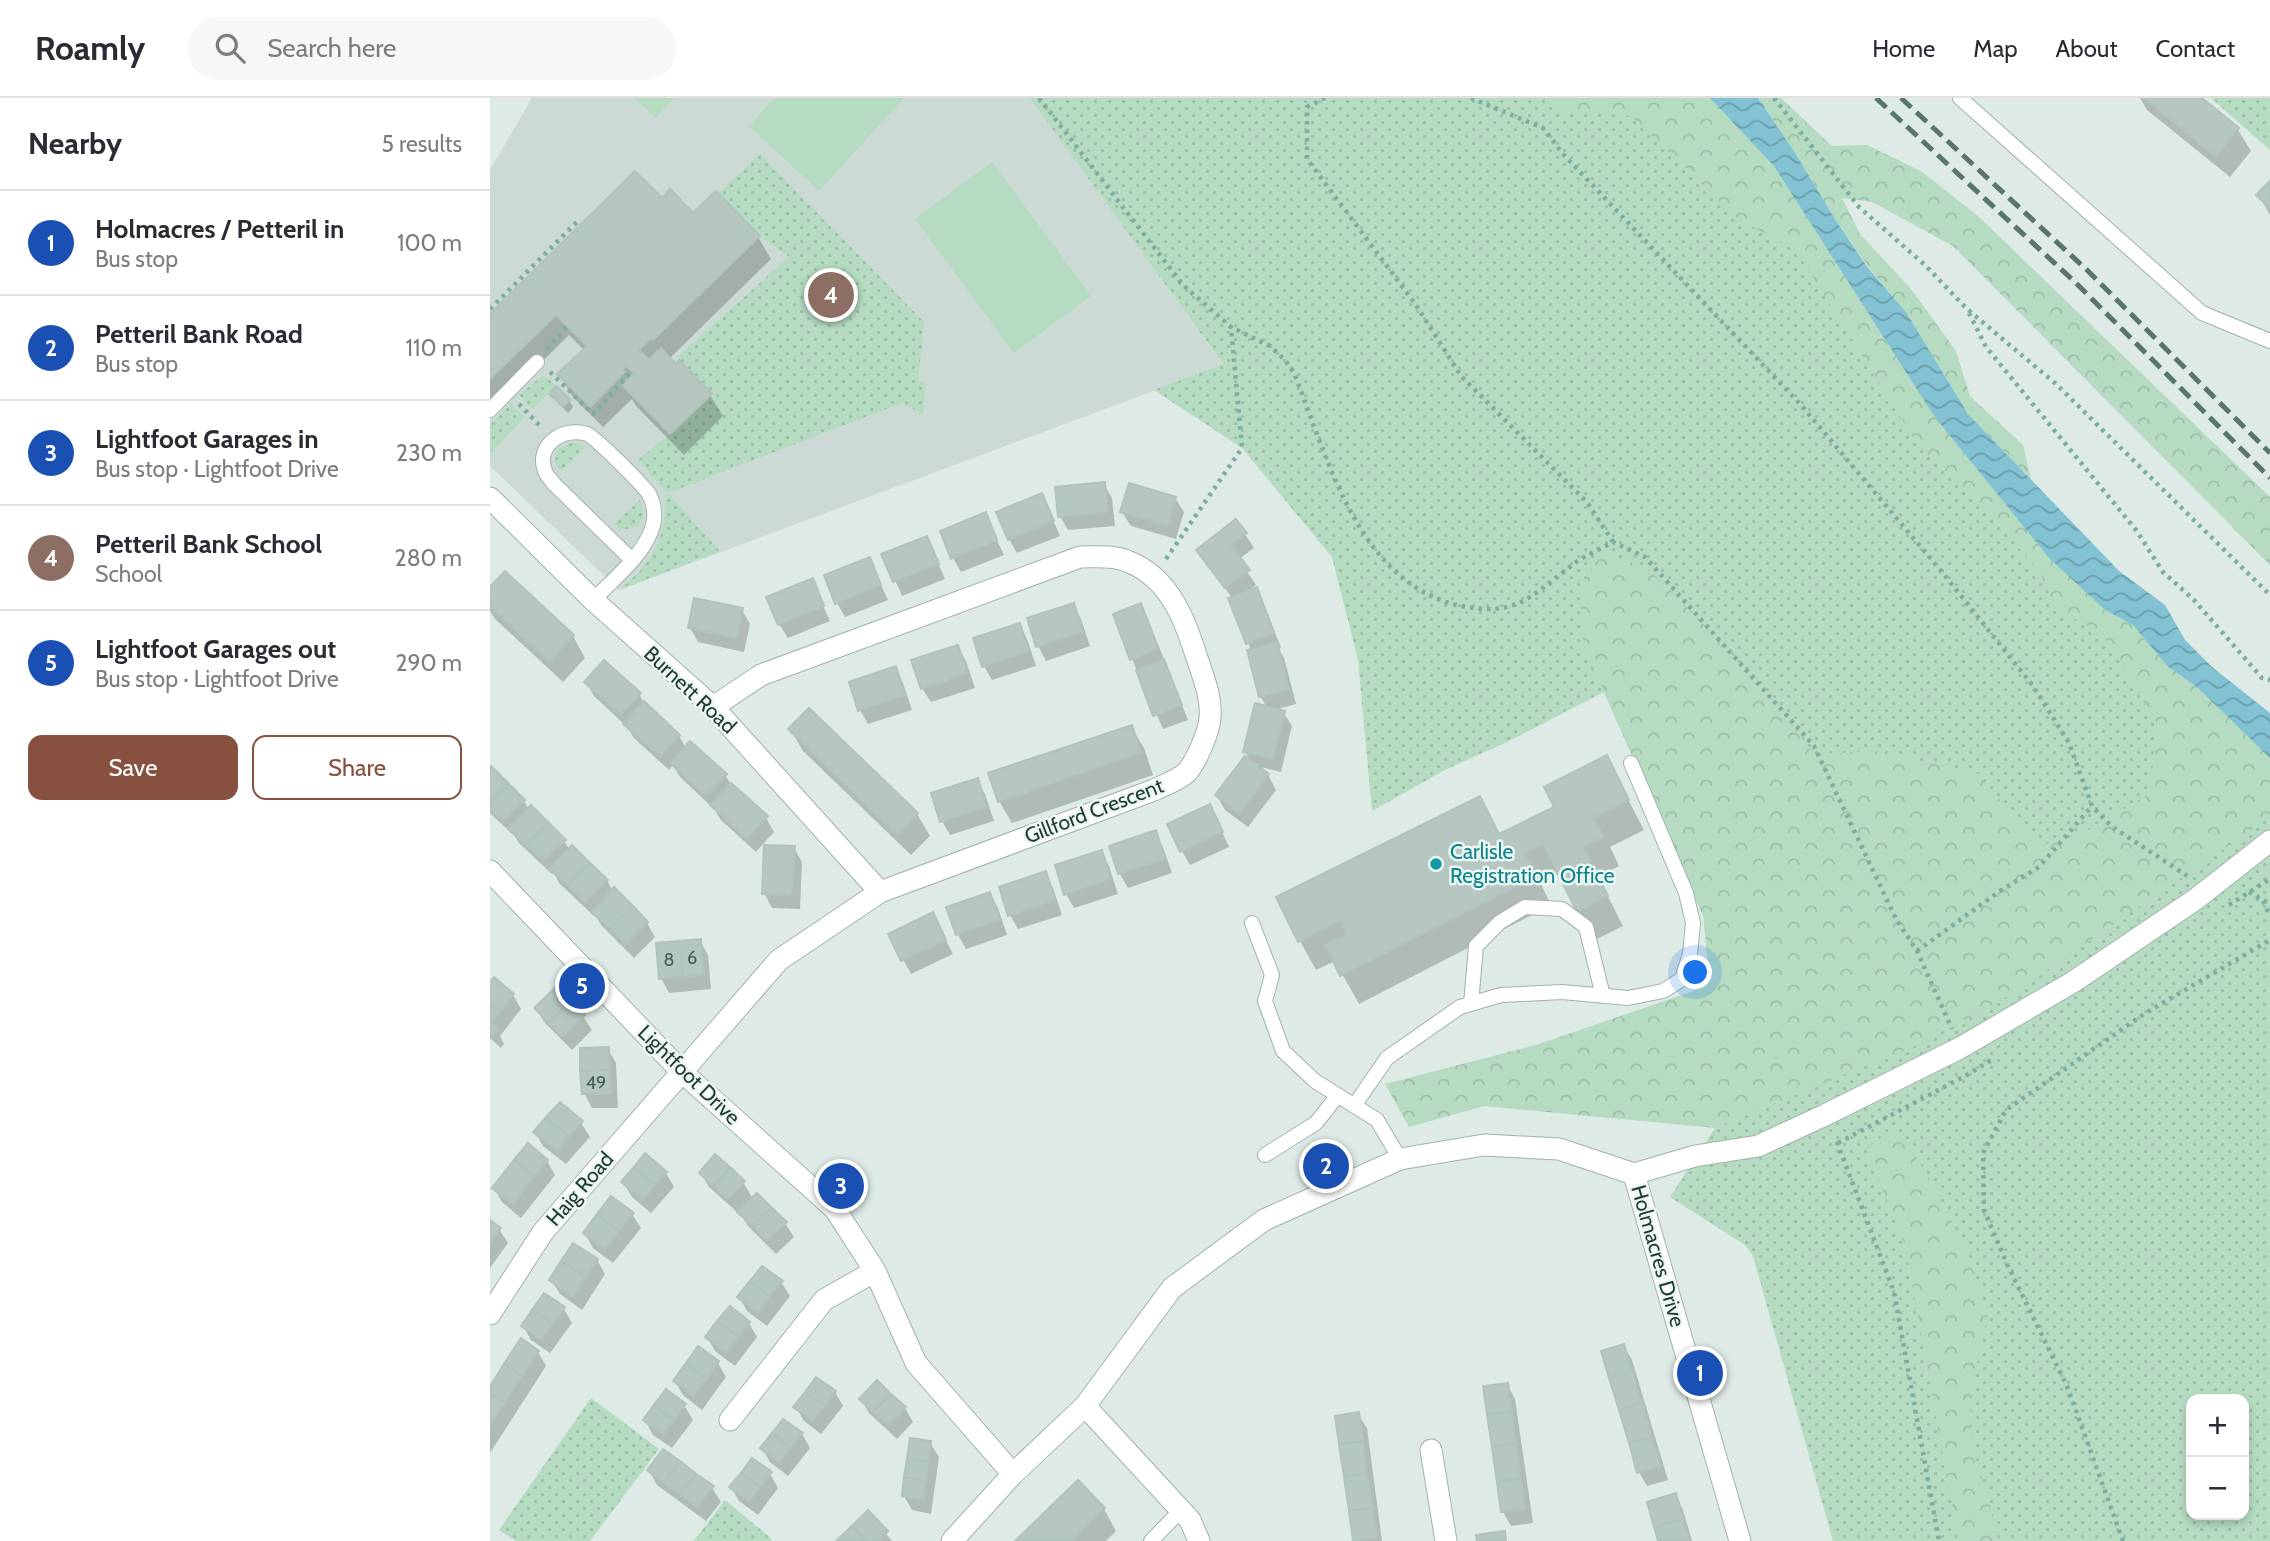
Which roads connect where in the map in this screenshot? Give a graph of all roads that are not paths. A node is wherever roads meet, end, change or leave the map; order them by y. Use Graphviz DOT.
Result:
graph roads {
  1 [pos="1960,98"];
  2 [pos="2270,341"];
  3 [pos="537,362"];
  4 [pos="490,410"];
  5 [pos="495,513"];
  6 [pos="632,560"];
  7 [pos="593,600"];
  8 [pos="713,707"];
  9 [pos="1631,763"];
  10 [pos="2270,841"];
  11 [pos="493,881"];
  12 [pos="880,892"];
  13 [pos="1252,923"];
  14 [pos="1603,996"];
  15 [pos="1471,1004"];
  16 [pos="682,1072"];
  17 [pos="1338,1095"];
  18 [pos="1354,1105"];
  19 [pos="1265,1154"];
  20 [pos="1400,1158"];
  21 [pos="1634,1174"];
  22 [pos="875,1271"];
  23 [pos="490,1314"];
  24 [pos="1085,1406"];
  25 [pos="730,1420"];
  26 [pos="1432,1450"];
  27 [pos="1013,1474"];
  28 [pos="1181,1510"];
  29 [pos="952,1541"];
  30 [pos="1152,1541"];
  31 [pos="1199,1541"];
  32 [pos="1446,1541"];
  33 [pos="1740,1541"];
  1 -- 2 [label="lane"];
  3 -- 4 [label="lane"];
  5 -- 7 [label="street, Burnett Road"];
  6 -- 6 [label="lane"];
  6 -- 7 [label="lane"];
  7 -- 8 [label="street, Burnett Road"];
  8 -- 12 [label="street, Burnett Road"];
  8 -- 12 [label="street, Gillford Crescent"];
  9 -- 14 [label="lane"];
  10 -- 21 [label="street"];
  11 -- 16 [label="street, Lightfoot Drive"];
  12 -- 16 [label="street, Gillford Crescent"];
  13 -- 17 [label="lane"];
  14 -- 15 [label="lane"];
  14 -- 15 [label="lane"];
  15 -- 18 [label="lane"];
  16 -- 22 [label="street, Lightfoot Drive"];
  16 -- 23 [label="street, Haig Road"];
  17 -- 18 [label="lane"];
  17 -- 19 [label="lane"];
  18 -- 20 [label="lane"];
  20 -- 21 [label="street"];
  20 -- 24 [label="street"];
  21 -- 33 [label="street, Holmacres Drive"];
  22 -- 25 [label="street"];
  22 -- 27 [label="street, Lightfoot Drive"];
  24 -- 27 [label="street"];
  24 -- 28 [label="street"];
  26 -- 32 [label="street"];
  27 -- 29 [label="street"];
  28 -- 30 [label="lane"];
  28 -- 31 [label="street"];
}
